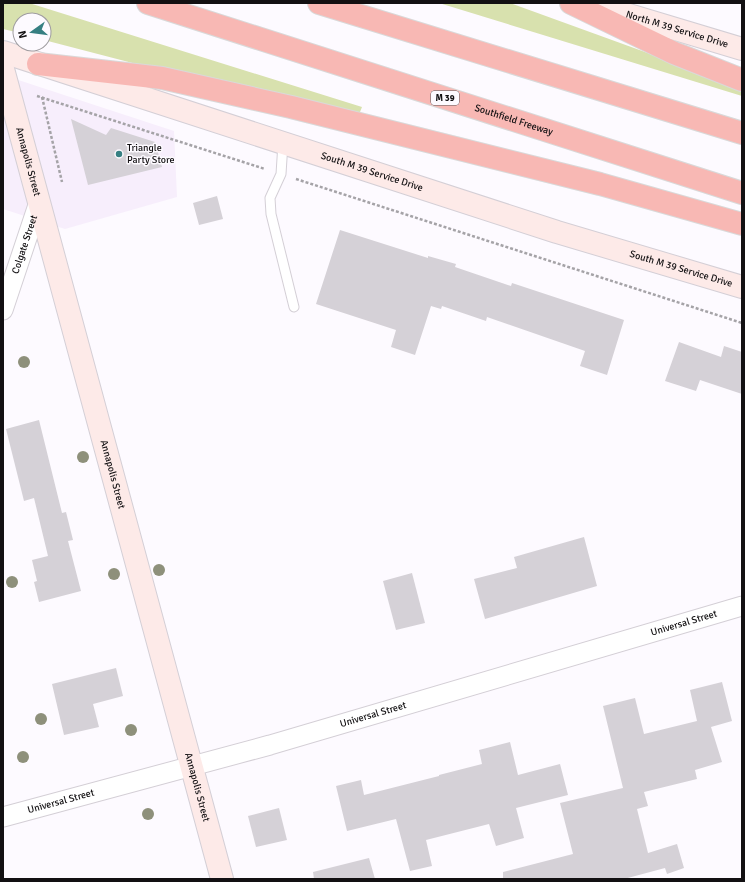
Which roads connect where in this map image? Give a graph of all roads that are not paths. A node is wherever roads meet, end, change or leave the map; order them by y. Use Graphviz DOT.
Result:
graph roads {
  1 [pos="148,3"];
  2 [pos="319,3"];
  3 [pos="571,3"];
  4 [pos="589,3"];
  5 [pos="742,49"];
  6 [pos="3,52"];
  7 [pos="38,64"];
  8 [pos="3,69"];
  9 [pos="742,80"];
  10 [pos="8,106"];
  11 [pos="742,133"];
  12 [pos="283,143"];
  13 [pos="742,193"];
  14 [pos="39,202"];
  15 [pos="742,224"];
  16 [pos="742,287"];
  17 [pos="294,306"];
  18 [pos="3,310"];
  19 [pos="742,606"];
  20 [pos="191,766"];
  21 [pos="3,817"];
  22 [pos="222,879"];
  1 -- 13 [label="highway, Southfield Freeway / M 39"];
  2 -- 11 [label="highway"];
  3 -- 9 [label="highway"];
  4 -- 5 [label="main road, North M 39 Service Drive"];
  6 -- 7 [label="main road, South M 39 Service Drive"];
  7 -- 12 [label="main road, South M 39 Service Drive"];
  7 -- 15 [label="highway"];
  8 -- 10 [label="main road, Annapolis Street"];
  10 -- 14 [label="main road, Annapolis Street"];
  12 -- 16 [label="main road, South M 39 Service Drive"];
  12 -- 17 [label="lane"];
  14 -- 18 [label="street, Colgate Street"];
  14 -- 20 [label="main road, Annapolis Street"];
  19 -- 20 [label="street, Universal Street"];
  20 -- 21 [label="street, Universal Street"];
  20 -- 22 [label="main road, Annapolis Street"];
}
